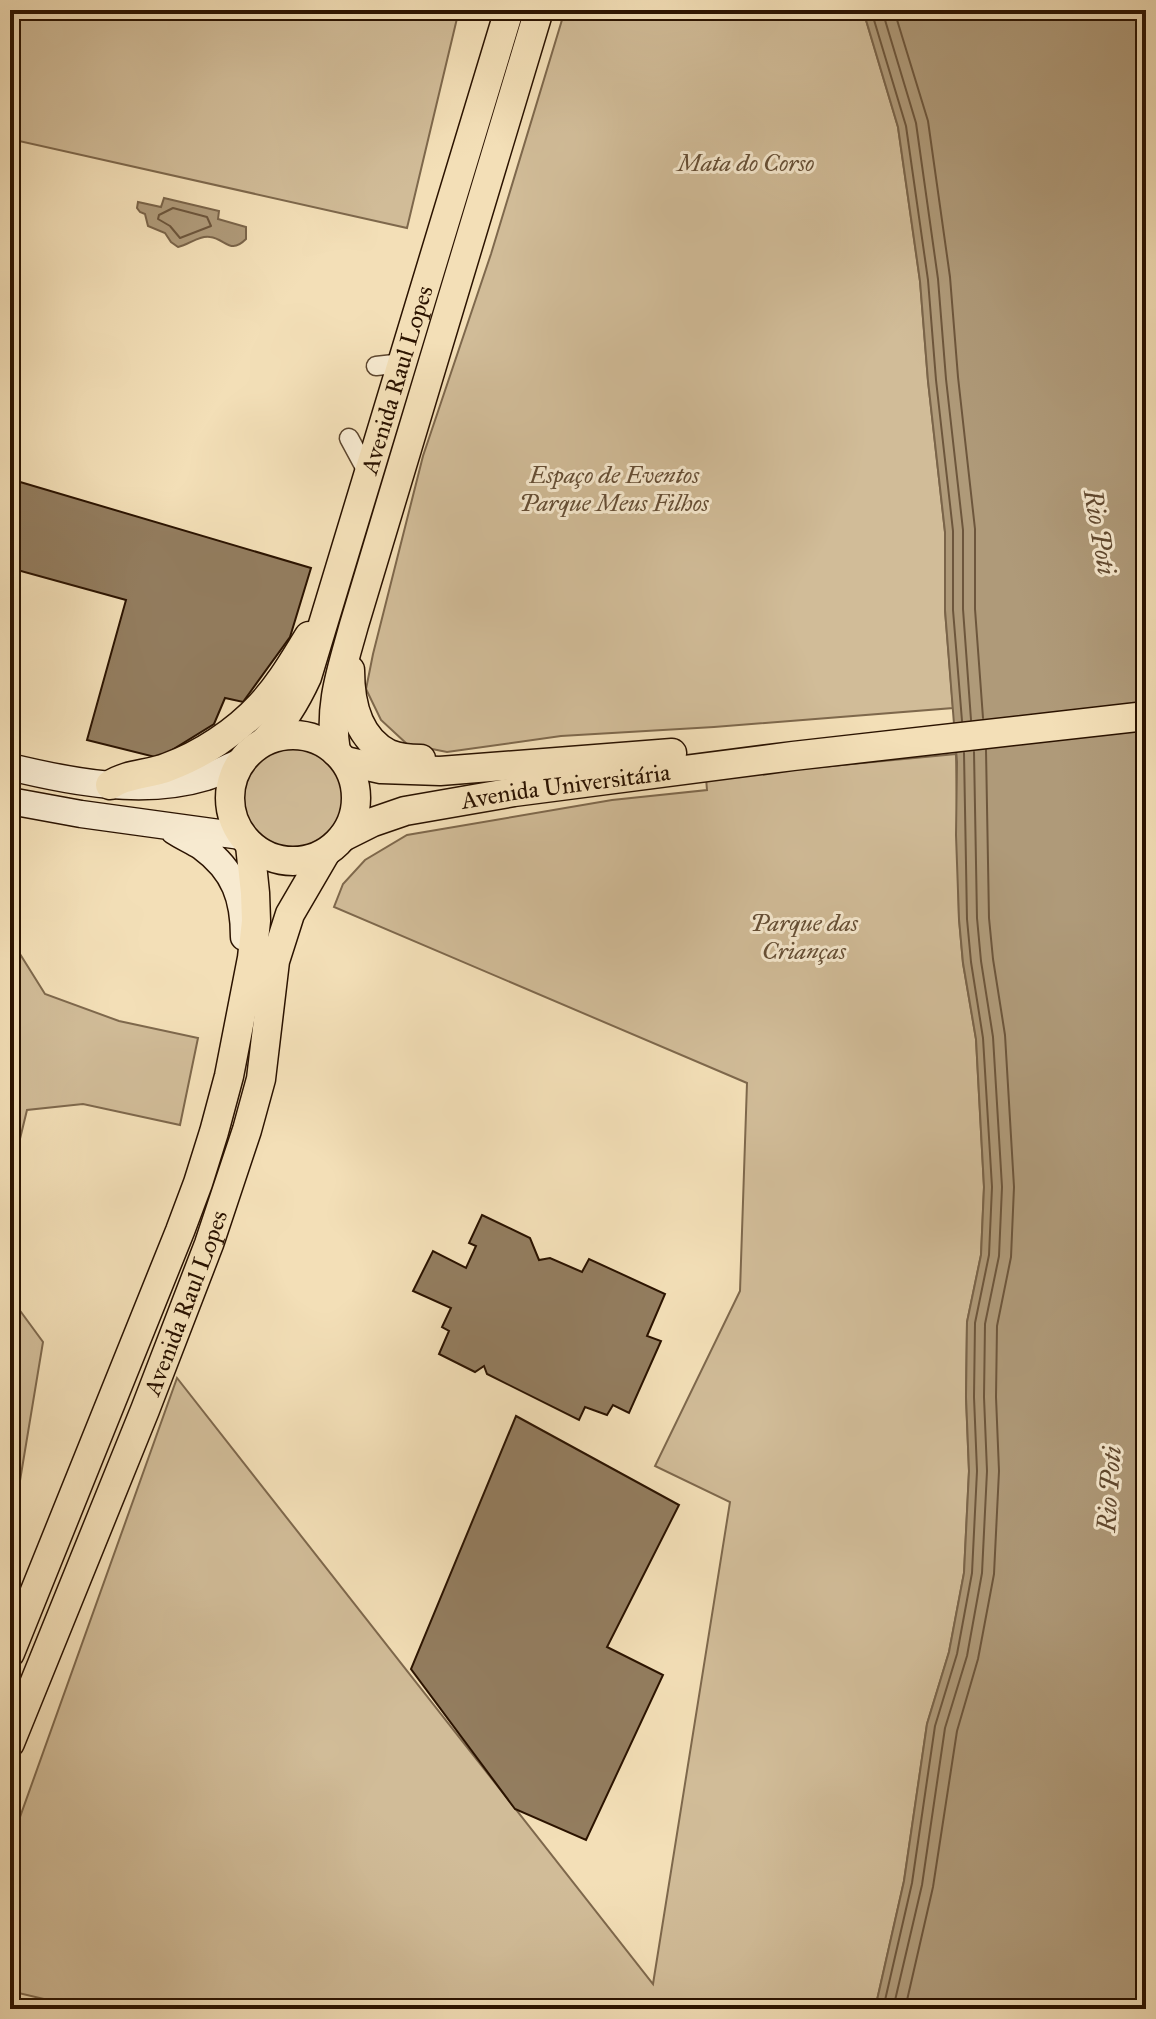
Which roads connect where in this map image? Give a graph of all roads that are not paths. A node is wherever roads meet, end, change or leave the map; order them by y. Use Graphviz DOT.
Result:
graph roads {
  1 [pos="509,10"];
  2 [pos="539,10"];
  3 [pos="428,280"];
  4 [pos="456,289"];
  5 [pos="349,438"];
  6 [pos="369,475"];
  7 [pos="343,563"];
  8 [pos="354,625"];
  9 [pos="1146,704"];
  10 [pos="1146,716"];
  11 [pos="266,740"];
  12 [pos="792,750"];
  13 [pos="341,757"];
  14 [pos="240,762"];
  15 [pos="493,766"];
  16 [pos="10,767"];
  17 [pos="110,785"];
  18 [pos="10,801"];
  19 [pos="168,826"];
  20 [pos="245,841"];
  21 [pos="334,845"];
  22 [pos="244,993"];
  23 [pos="82,1475"];
  24 [pos="106,1505"];
  25 [pos="10,1653"];
  26 [pos="10,1743"];
  1 -- 3 [label="main road, Avenida Raul Lopes"];
  2 -- 4 [label="main road, Avenida Raul Lopes"];
  3 -- 4 [label="main road"];
  3 -- 6 [label="main road, Avenida Raul Lopes"];
  4 -- 8 [label="main road, Avenida Raul Lopes"];
  5 -- 6 [label="street"];
  6 -- 7 [label="main road, Avenida Raul Lopes"];
  7 -- 11 [label="main road, Avenida Raul Lopes"];
  7 -- 17 [label="main road"];
  8 -- 13 [label="main road, Avenida Raul Lopes"];
  8 -- 15 [label="main road"];
  9 -- 12 [label="main road"];
  10 -- 12 [label="main road"];
  11 -- 13 [label="main road"];
  11 -- 14 [label="main road"];
  12 -- 15 [label="main road, Avenida Universitária"];
  12 -- 21 [label="main road, Avenida Universitária"];
  13 -- 15 [label="main road, Avenida Universitária"];
  13 -- 21 [label="main road"];
  14 -- 17 [label="main road"];
  14 -- 20 [label="main road"];
  16 -- 17 [label="main road"];
  18 -- 19 [label="main road"];
  19 -- 20 [label="main road"];
  19 -- 22 [label="main road"];
  20 -- 21 [label="main road"];
  20 -- 22 [label="main road, Avenida Raul Lopes"];
  21 -- 24 [label="main road, Avenida Raul Lopes"];
  22 -- 23 [label="main road, Avenida Raul Lopes"];
  23 -- 24 [label="main road"];
  23 -- 25 [label="main road, Avenida Raul Lopes"];
  24 -- 26 [label="main road, Avenida Raul Lopes"];
}
